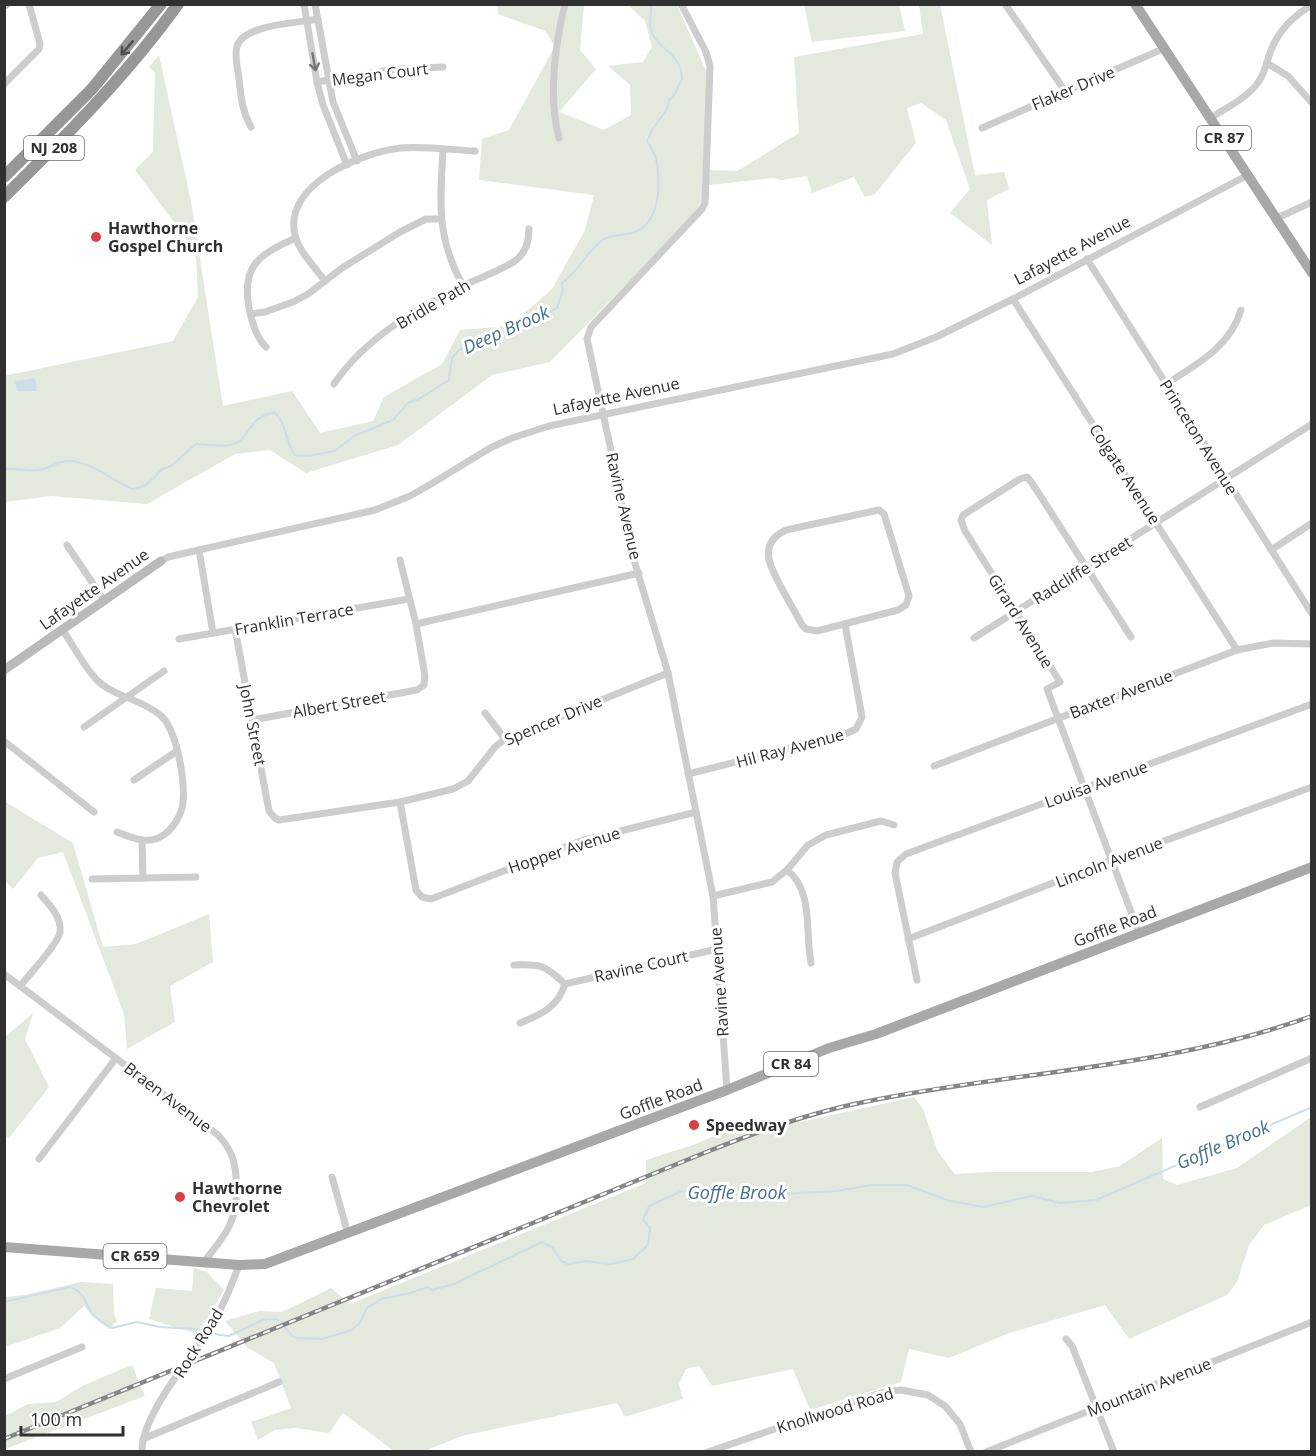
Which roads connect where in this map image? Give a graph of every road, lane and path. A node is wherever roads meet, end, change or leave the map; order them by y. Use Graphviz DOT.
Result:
graph roads {
  1 [pos="29,4"];
  2 [pos="161,4"];
  3 [pos="178,4"];
  4 [pos="304,4"];
  5 [pos="315,4"];
  6 [pos="565,4"];
  7 [pos="681,4"];
  8 [pos="1005,4"];
  9 [pos="1136,4"];
  10 [pos="1311,5"];
  11 [pos="318,19"];
  12 [pos="307,21"];
  13 [pos="1165,48"];
  14 [pos="1267,63"];
  15 [pos="443,67"];
  16 [pos="328,80"];
  17 [pos="317,82"];
  18 [pos="4,84"];
  19 [pos="1065,91"];
  20 [pos="1311,103"];
  21 [pos="1211,118"];
  22 [pos="251,127"];
  23 [pos="982,128"];
  24 [pos="559,138"];
  25 [pos="443,150"];
  26 [pos="475,152"];
  27 [pos="357,161"];
  28 [pos="347,165"];
  29 [pos="1248,175"];
  30 [pos="4,177"];
  31 [pos="4,197"];
  32 [pos="1311,201"];
  33 [pos="1277,218"];
  34 [pos="440,219"];
  35 [pos="529,229"];
  36 [pos="296,238"];
  37 [pos="1087,259"];
  38 [pos="1311,273"];
  39 [pos="325,281"];
  40 [pos="463,286"];
  41 [pos="1013,298"];
  42 [pos="1242,310"];
  43 [pos="250,314"];
  44 [pos="266,347"];
  45 [pos="334,384"];
  46 [pos="1166,384"];
  47 [pos="604,413"];
  48 [pos="1311,424"];
  49 [pos="1226,478"];
  50 [pos="1156,523"];
  51 [pos="1311,523"];
  52 [pos="67,545"];
  53 [pos="199,550"];
  54 [pos="1271,550"];
  55 [pos="400,560"];
  56 [pos="161,561"];
  57 [pos="1086,567"];
  58 [pos="639,573"];
  59 [pos="409,599"];
  60 [pos="104,600"];
  61 [pos="1015,612"];
  62 [pos="1311,614"];
  63 [pos="416,624"];
  64 [pos="845,624"];
  65 [pos="62,629"];
  66 [pos="235,629"];
  67 [pos="213,633"];
  68 [pos="1131,637"];
  69 [pos="974,638"];
  70 [pos="179,639"];
  71 [pos="1311,644"];
  72 [pos="1237,650"];
  73 [pos="4,670"];
  74 [pos="164,670"];
  75 [pos="669,673"];
  76 [pos="127,697"];
  77 [pos="1311,704"];
  78 [pos="485,713"];
  79 [pos="1057,719"];
  80 [pos="252,720"];
  81 [pos="84,727"];
  82 [pos="504,739"];
  83 [pos="4,741"];
  84 [pos="177,751"];
  85 [pos="934,766"];
  86 [pos="688,774"];
  87 [pos="134,780"];
  88 [pos="1311,787"];
  89 [pos="1084,789"];
  90 [pos="400,802"];
  91 [pos="94,812"];
  92 [pos="696,812"];
  93 [pos="276,818"];
  94 [pos="894,825"];
  95 [pos="117,832"];
  96 [pos="142,840"];
  97 [pos="1112,860"];
  98 [pos="1311,867"];
  99 [pos="787,870"];
  100 [pos="196,877"];
  101 [pos="143,878"];
  102 [pos="92,879"];
  103 [pos="41,895"];
  104 [pos="713,896"];
  105 [pos="1139,933"];
  106 [pos="908,939"];
  107 [pos="717,949"];
  108 [pos="811,963"];
  109 [pos="514,964"];
  110 [pos="4,974"];
  111 [pos="917,980"];
  112 [pos="565,984"];
  113 [pos="20,986"];
  114 [pos="520,1023"];
  115 [pos="116,1058"];
  116 [pos="1311,1058"];
  117 [pos="728,1090"];
  118 [pos="1200,1107"];
  119 [pos="39,1159"];
  120 [pos="332,1177"];
  121 [pos="348,1234"];
  122 [pos="4,1247"];
  123 [pos="204,1262"];
  124 [pos="265,1264"];
  125 [pos="239,1265"];
  126 [pos="1311,1322"];
  127 [pos="1066,1339"];
  128 [pos="82,1347"];
  129 [pos="4,1379"];
  130 [pos="279,1382"];
  131 [pos="1097,1407"];
  132 [pos="143,1439"];
  133 [pos="142,1452"];
  134 [pos="708,1452"];
  135 [pos="970,1452"];
  136 [pos="986,1452"];
  137 [pos="1114,1452"];
  1 -- 18 [label="street"];
  2 -- 30 [label="highway, NJ 208, one-way"];
  3 -- 31 [label="highway, NJ 208"];
  4 -- 12 [label="street"];
  5 -- 11 [label="street"];
  6 -- 24 [label="street"];
  7 -- 47 [label="street, Ravine Avenue"];
  8 -- 19 [label="street"];
  9 -- 13 [label="main road, CR 87"];
  10 -- 14 [label="street"];
  11 -- 12 [label="street"];
  11 -- 16 [label="street"];
  12 -- 17 [label="street, one-way"];
  12 -- 22 [label="street"];
  13 -- 19 [label="street, Flaker Drive"];
  13 -- 21 [label="main road, CR 87"];
  14 -- 20 [label="street"];
  14 -- 21 [label="street"];
  15 -- 16 [label="street, Megan Court"];
  16 -- 17 [label="street, Megan Court"];
  16 -- 27 [label="street"];
  17 -- 28 [label="street"];
  19 -- 23 [label="street, Flaker Drive"];
  21 -- 29 [label="main road, CR 87"];
  25 -- 26 [label="street"];
  25 -- 27 [label="street"];
  25 -- 34 [label="street"];
  27 -- 28 [label="street"];
  28 -- 36 [label="street"];
  29 -- 33 [label="main road, CR 87"];
  29 -- 37 [label="street, Lafayette Avenue"];
  32 -- 33 [label="street"];
  33 -- 38 [label="main road, CR 87"];
  34 -- 39 [label="street"];
  34 -- 40 [label="street"];
  35 -- 40 [label="street, Bridle Path"];
  36 -- 39 [label="street"];
  36 -- 43 [label="street"];
  37 -- 41 [label="street, Lafayette Avenue"];
  37 -- 46 [label="street, Princeton Avenue"];
  39 -- 43 [label="street"];
  40 -- 45 [label="street, Bridle Path"];
  41 -- 47 [label="street, Lafayette Avenue"];
  41 -- 50 [label="street, Colgate Avenue"];
  42 -- 46 [label="street"];
  43 -- 44 [label="street"];
  46 -- 49 [label="street, Princeton Avenue"];
  47 -- 53 [label="street, Lafayette Avenue"];
  47 -- 58 [label="street, Ravine Avenue"];
  48 -- 49 [label="street, Radcliffe Street"];
  49 -- 50 [label="street, Radcliffe Street"];
  49 -- 54 [label="street, Princeton Avenue"];
  50 -- 57 [label="street, Radcliffe Street"];
  50 -- 72 [label="street, Colgate Avenue"];
  51 -- 54 [label="street"];
  52 -- 60 [label="street"];
  53 -- 56 [label="street, Lafayette Avenue"];
  53 -- 67 [label="street"];
  54 -- 62 [label="street, Princeton Avenue"];
  55 -- 59 [label="street"];
  56 -- 60 [label="street, Lafayette Avenue"];
  57 -- 61 [label="street, Radcliffe Street"];
  57 -- 61 [label="street, Girard Avenue"];
  57 -- 68 [label="street"];
  58 -- 63 [label="street"];
  58 -- 75 [label="street, Ravine Avenue"];
  59 -- 63 [label="street"];
  59 -- 66 [label="street, Franklin Terrace"];
  60 -- 65 [label="street, Lafayette Avenue"];
  61 -- 69 [label="street, Radcliffe Street"];
  61 -- 79 [label="street, Girard Avenue"];
  63 -- 80 [label="street, Albert Street"];
  64 -- 64 [label="street"];
  64 -- 86 [label="street, Hil Ray Avenue"];
  65 -- 73 [label="street, Lafayette Avenue"];
  65 -- 76 [label="street"];
  66 -- 67 [label="street, Franklin Terrace"];
  66 -- 80 [label="street, John Street"];
  67 -- 70 [label="street, Franklin Terrace"];
  71 -- 72 [label="street, Baxter Avenue"];
  72 -- 79 [label="street, Baxter Avenue"];
  74 -- 76 [label="street"];
  75 -- 82 [label="street, Spencer Drive"];
  75 -- 86 [label="street, Ravine Avenue"];
  76 -- 81 [label="street"];
  76 -- 84 [label="street"];
  77 -- 89 [label="street, Louisa Avenue"];
  78 -- 82 [label="street"];
  79 -- 85 [label="street, Baxter Avenue"];
  79 -- 89 [label="street"];
  80 -- 93 [label="street, John Street"];
  82 -- 90 [label="street, Spencer Drive"];
  83 -- 91 [label="street"];
  84 -- 87 [label="street"];
  84 -- 96 [label="street"];
  86 -- 92 [label="street, Ravine Avenue"];
  88 -- 97 [label="street, Lincoln Avenue"];
  89 -- 97 [label="street"];
  89 -- 106 [label="street, Louisa Avenue"];
  90 -- 92 [label="street, Hopper Avenue"];
  90 -- 93 [label="street, Spencer Drive"];
  92 -- 104 [label="street, Ravine Avenue"];
  94 -- 99 [label="street"];
  95 -- 96 [label="street"];
  96 -- 101 [label="street"];
  97 -- 105 [label="street"];
  97 -- 106 [label="street, Lincoln Avenue"];
  98 -- 105 [label="main road, Goffle Road / CR 84"];
  99 -- 104 [label="street"];
  99 -- 108 [label="street"];
  100 -- 101 [label="street"];
  101 -- 102 [label="street"];
  103 -- 113 [label="street"];
  104 -- 107 [label="street, Ravine Avenue"];
  105 -- 117 [label="main road, Goffle Road / CR 84"];
  106 -- 111 [label="street"];
  107 -- 112 [label="street, Ravine Court"];
  107 -- 117 [label="street, Ravine Avenue"];
  109 -- 112 [label="street"];
  110 -- 113 [label="street, Braen Avenue"];
  112 -- 114 [label="street"];
  113 -- 115 [label="street, Braen Avenue"];
  115 -- 119 [label="street"];
  115 -- 123 [label="street, Braen Avenue"];
  116 -- 118 [label="street"];
  117 -- 121 [label="main road, Goffle Road / CR 84"];
  120 -- 121 [label="street"];
  121 -- 124 [label="main road, Goffle Road / CR 84"];
  122 -- 123 [label="main road, Goffle Road / CR 659"];
  123 -- 125 [label="main road, Goffle Road / CR 659"];
  124 -- 125 [label="main road, Goffle Road / CR 659"];
  125 -- 132 [label="street, Rock Road"];
  126 -- 131 [label="street, Mountain Avenue"];
  127 -- 131 [label="street"];
  128 -- 129 [label="street"];
  130 -- 132 [label="street"];
  131 -- 136 [label="street, Mountain Avenue"];
  131 -- 137 [label="street"];
  132 -- 133 [label="street, Rock Road"];
  134 -- 135 [label="street, Knollwood Road"];
}
